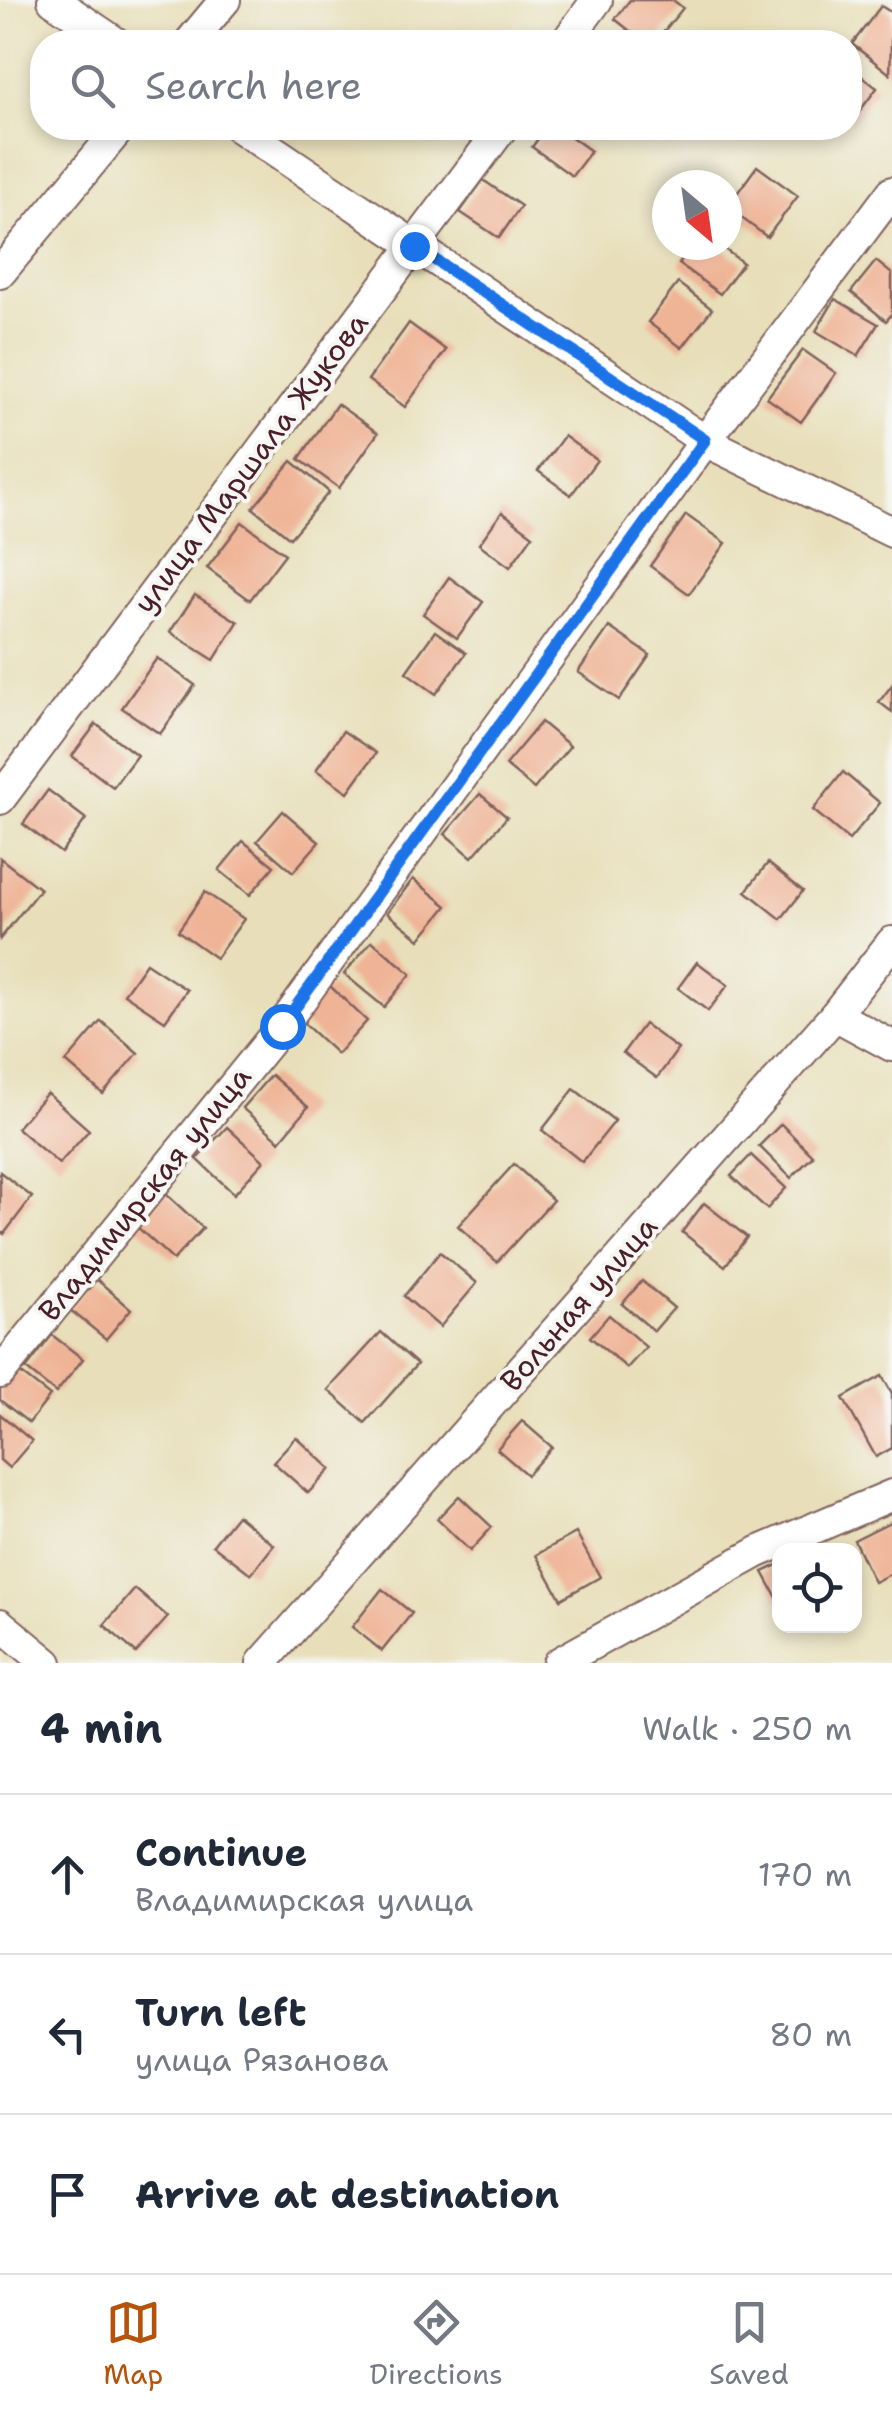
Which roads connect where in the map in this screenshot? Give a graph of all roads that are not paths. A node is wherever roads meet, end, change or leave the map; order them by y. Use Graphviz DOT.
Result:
graph roads {
  1 [pos="52,0"];
  2 [pos="224,0"];
  3 [pos="597,0"];
  4 [pos="97,30"];
  5 [pos="200,30"];
  6 [pos="575,30"];
  7 [pos="110,140"];
  8 [pos="258,140"];
  9 [pos="493,140"];
  10 [pos="892,192"];
  11 [pos="414,246"];
  12 [pos="0,273"];
  13 [pos="705,440"];
  14 [pos="892,532"];
  15 [pos="0,799"];
  16 [pos="892,942"];
  17 [pos="835,1015"];
  18 [pos="892,1046"];
  19 [pos="0,1374"];
  20 [pos="892,1495"];
  21 [pos="0,1624"];
  22 [pos="47,1663"];
  23 [pos="262,1663"];
  24 [pos="558,1663"];
  1 -- 4 [label="street"];
  2 -- 5 [label="street"];
  3 -- 6 [label="street"];
  7 -- 12 [label="street"];
  8 -- 11 [label="street"];
  9 -- 11 [label="street, улица Маршала Жукова"];
  10 -- 13 [label="street, Владимирская улица"];
  11 -- 13 [label="street"];
  11 -- 15 [label="street, улица Маршала Жукова"];
  13 -- 14 [label="street"];
  13 -- 19 [label="street, Владимирская улица"];
  16 -- 17 [label="street, Вольная улица"];
  17 -- 18 [label="street"];
  17 -- 23 [label="street, Вольная улица"];
  20 -- 24 [label="street"];
  21 -- 22 [label="street"];
}
